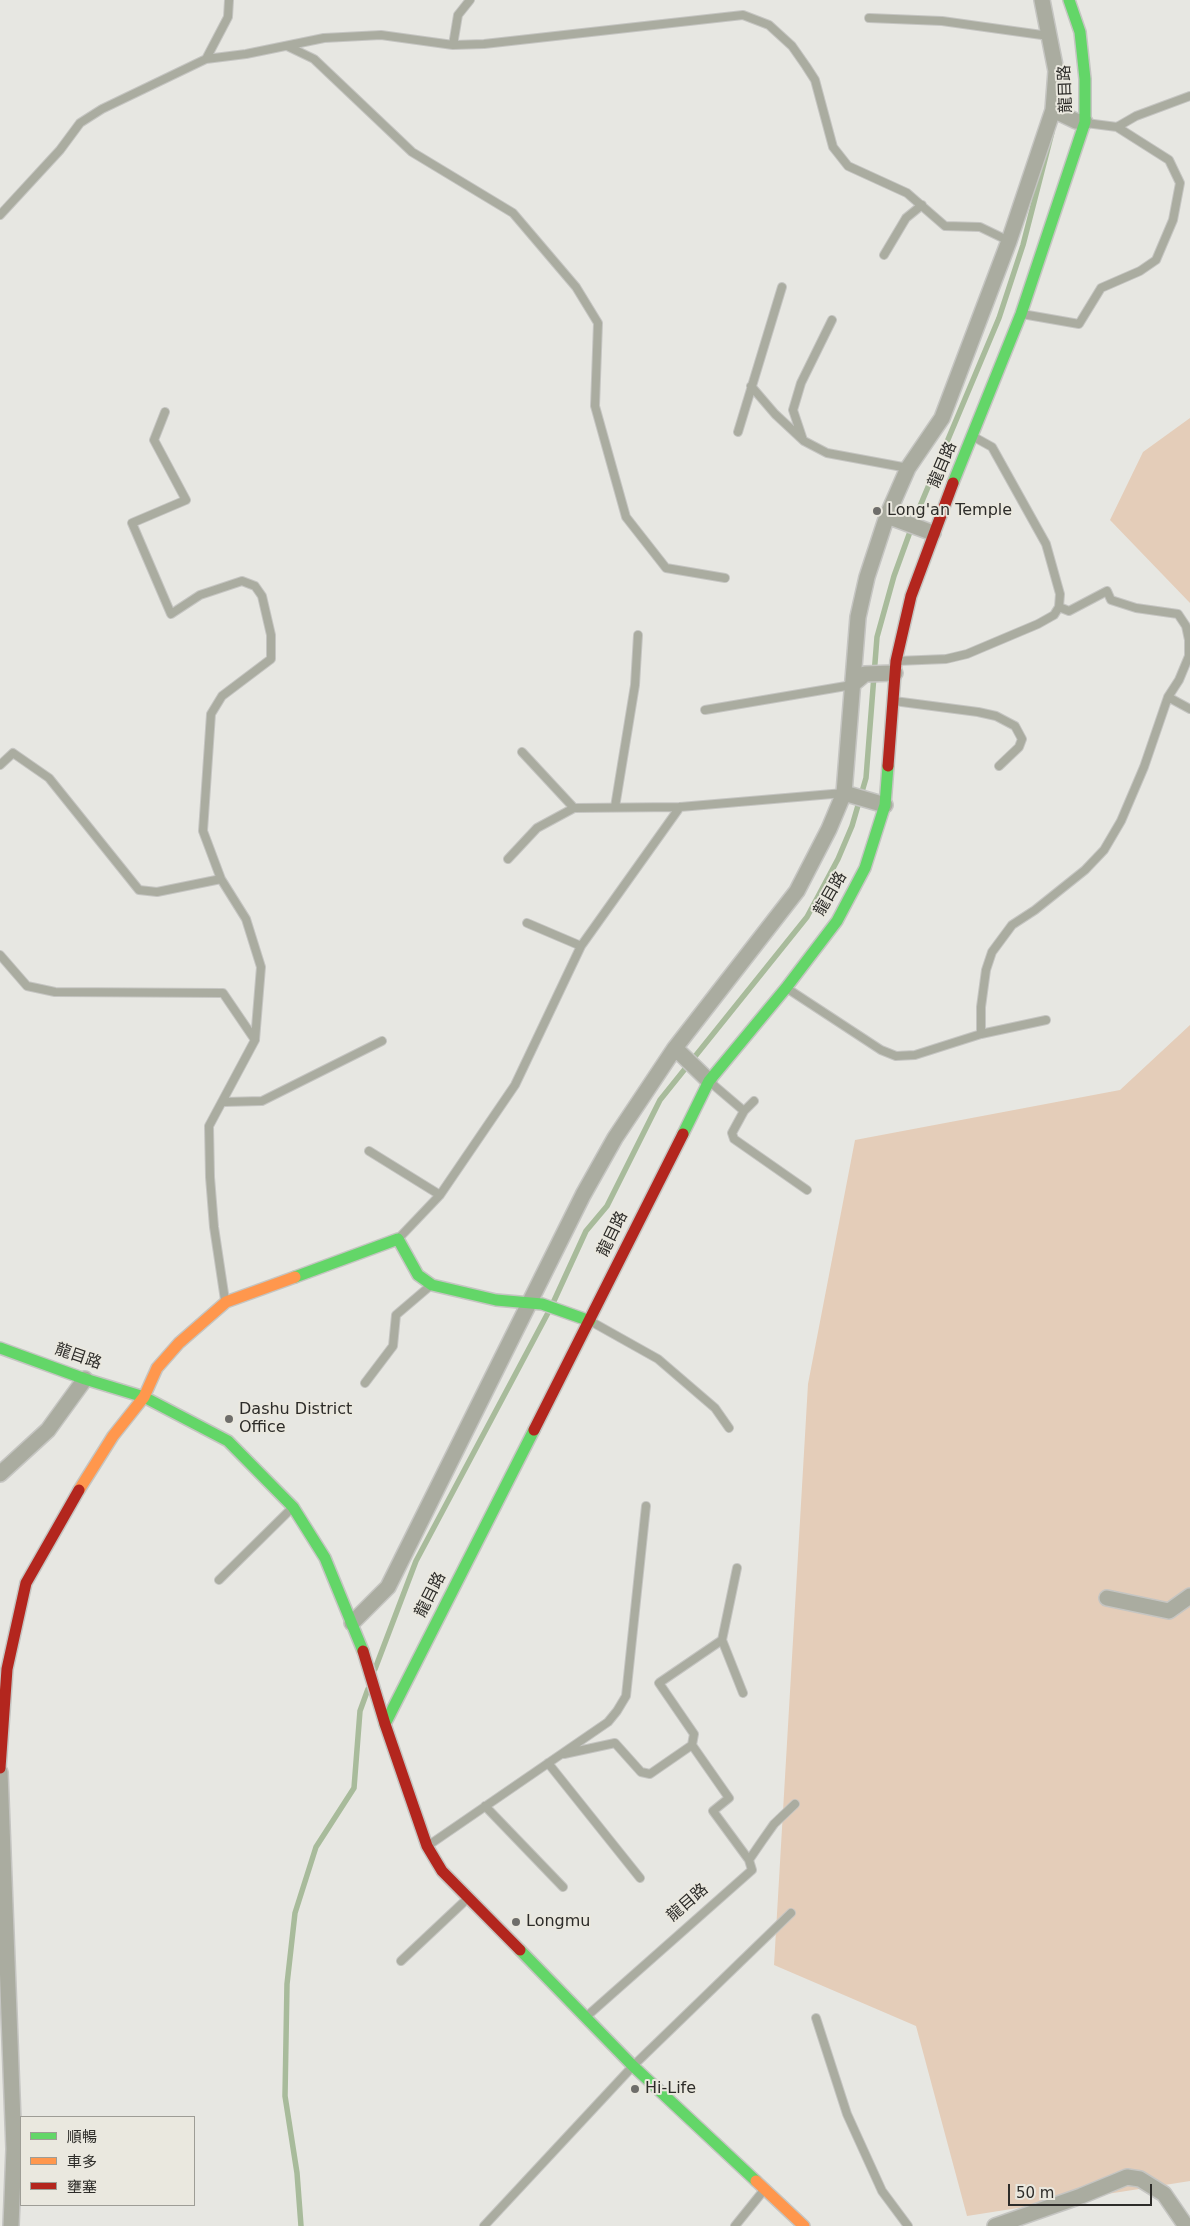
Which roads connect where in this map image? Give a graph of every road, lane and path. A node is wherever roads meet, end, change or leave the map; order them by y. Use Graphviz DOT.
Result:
graph roads {
  1 [pos="230,0"];
  2 [pos="470,0"];
  3 [pos="1042,0"];
  4 [pos="1069,0"];
  5 [pos="869,18"];
  6 [pos="1049,36"];
  7 [pos="453,45"];
  8 [pos="286,46"];
  9 [pos="206,59"];
  10 [pos="1190,96"];
  11 [pos="1055,111"];
  12 [pos="1080,122"];
  13 [pos="1117,127"];
  14 [pos="922,205"];
  15 [pos="0,215"];
  16 [pos="1009,241"];
  17 [pos="884,255"];
  18 [pos="782,287"];
  19 [pos="1021,314"];
  20 [pos="832,320"];
  21 [pos="751,386"];
  22 [pos="165,412"];
  23 [pos="738,432"];
  24 [pos="974,437"];
  25 [pos="804,442"];
  26 [pos="908,468"];
  27 [pos="891,517"];
  28 [pos="929,531"];
  29 [pos="725,578"];
  30 [pos="1060,607"];
  31 [pos="638,636"];
  32 [pos="893,669"];
  33 [pos="852,685"];
  34 [pos="1168,697"];
  35 [pos="894,701"];
  36 [pos="1190,709"];
  37 [pos="705,710"];
  38 [pos="522,752"];
  39 [pos="0,765"];
  40 [pos="999,766"];
  41 [pos="848,794"];
  42 [pos="879,803"];
  43 [pos="615,807"];
  44 [pos="680,807"];
  45 [pos="574,808"];
  46 [pos="508,859"];
  47 [pos="221,879"];
  48 [pos="527,923"];
  49 [pos="581,946"];
  50 [pos="0,955"];
  51 [pos="786,988"];
  52 [pos="1046,1020"];
  53 [pos="982,1034"];
  54 [pos="255,1040"];
  55 [pos="382,1041"];
  56 [pos="678,1050"];
  57 [pos="704,1077"];
  58 [pos="754,1100"];
  59 [pos="224,1102"];
  60 [pos="744,1111"];
  61 [pos="369,1151"];
  62 [pos="807,1190"];
  63 [pos="440,1195"];
  64 [pos="398,1239"];
  65 [pos="432,1285"];
  66 [pos="226,1302"];
  67 [pos="536,1304"];
  68 [pos="590,1321"];
  69 [pos="0,1348"];
  70 [pos="85,1379"];
  71 [pos="365,1383"];
  72 [pos="144,1397"];
  73 [pos="729,1428"];
  74 [pos="0,1474"];
  75 [pos="646,1506"];
  76 [pos="292,1508"];
  77 [pos="737,1568"];
  78 [pos="219,1580"];
  79 [pos="1190,1596"];
  80 [pos="1107,1598"];
  81 [pos="352,1623"];
  82 [pos="722,1640"];
  83 [pos="743,1693"];
  84 [pos="385,1724"];
  85 [pos="692,1745"];
  86 [pos="562,1754"];
  87 [pos="548,1763"];
  88 [pos="0,1770"];
  89 [pos="795,1804"];
  90 [pos="485,1806"];
  91 [pos="427,1846"];
  92 [pos="749,1860"];
  93 [pos="640,1878"];
  94 [pos="563,1887"];
  95 [pos="467,1899"];
  96 [pos="791,1912"];
  97 [pos="401,1961"];
  98 [pos="584,2018"];
  99 [pos="816,2018"];
  100 [pos="633,2066"];
  101 [pos="765,2188"];
  102 [pos="11,2226"];
  103 [pos="484,2226"];
  104 [pos="735,2226"];
  105 [pos="804,2226"];
  106 [pos="908,2226"];
  107 [pos="995,2226"];
  108 [pos="1186,2226"];
  1 -- 9 [label="lane"];
  2 -- 7 [label="lane"];
  3 -- 6 [label="street, 龍目路"];
  4 -- 12 [label="street, 龍目路"];
  5 -- 6 [label="lane"];
  6 -- 11 [label="street, 龍目路"];
  7 -- 8 [label="lane"];
  7 -- 14 [label="lane"];
  8 -- 9 [label="lane"];
  8 -- 29 [label="lane"];
  9 -- 15 [label="lane"];
  10 -- 13 [label="lane"];
  11 -- 12 [label="street"];
  11 -- 16 [label="street, 龍目路"];
  12 -- 13 [label="lane"];
  12 -- 19 [label="street, 龍目路"];
  13 -- 19 [label="lane"];
  14 -- 16 [label="lane"];
  14 -- 17 [label="lane"];
  16 -- 26 [label="street, 龍目路"];
  18 -- 21 [label="lane"];
  19 -- 24 [label="street, 龍目路"];
  20 -- 25 [label="lane"];
  21 -- 23 [label="lane"];
  21 -- 25 [label="lane"];
  22 -- 47 [label="lane"];
  24 -- 28 [label="street, 龍目路"];
  24 -- 30 [label="lane"];
  25 -- 26 [label="lane"];
  26 -- 27 [label="street, 龍目路"];
  27 -- 28 [label="street"];
  27 -- 33 [label="street, 龍目路"];
  28 -- 32 [label="street, 龍目路"];
  30 -- 32 [label="lane"];
  30 -- 34 [label="lane"];
  31 -- 43 [label="lane"];
  32 -- 33 [label="street"];
  32 -- 35 [label="street, 龍目路"];
  33 -- 37 [label="lane"];
  33 -- 41 [label="street, 龍目路"];
  34 -- 36 [label="lane"];
  34 -- 53 [label="lane"];
  35 -- 40 [label="lane"];
  35 -- 42 [label="street, 龍目路"];
  38 -- 45 [label="lane"];
  39 -- 47 [label="lane"];
  41 -- 42 [label="street"];
  41 -- 44 [label="lane"];
  41 -- 56 [label="street, 龍目路"];
  42 -- 51 [label="street, 龍目路"];
  43 -- 44 [label="lane"];
  43 -- 45 [label="lane"];
  44 -- 49 [label="lane"];
  45 -- 46 [label="lane"];
  47 -- 54 [label="lane"];
  48 -- 49 [label="lane"];
  49 -- 63 [label="lane"];
  50 -- 54 [label="lane"];
  51 -- 53 [label="lane"];
  51 -- 57 [label="street, 龍目路"];
  52 -- 53 [label="lane"];
  54 -- 59 [label="lane"];
  55 -- 59 [label="lane"];
  56 -- 57 [label="street"];
  56 -- 67 [label="street, 龍目路"];
  57 -- 60 [label="lane"];
  57 -- 68 [label="street, 龍目路"];
  58 -- 60 [label="lane"];
  59 -- 66 [label="lane"];
  60 -- 62 [label="lane"];
  61 -- 63 [label="lane"];
  63 -- 64 [label="lane"];
  64 -- 65 [label="street"];
  64 -- 66 [label="street"];
  65 -- 67 [label="street"];
  65 -- 71 [label="lane"];
  66 -- 72 [label="street"];
  67 -- 68 [label="street"];
  67 -- 81 [label="street, 龍目路"];
  68 -- 73 [label="lane"];
  68 -- 84 [label="street, 龍目路"];
  69 -- 70 [label="street, 龍目路"];
  70 -- 72 [label="street, 龍目路"];
  70 -- 74 [label="street"];
  72 -- 76 [label="street, 龍目路"];
  72 -- 88 [label="street"];
  75 -- 86 [label="lane"];
  76 -- 78 [label="lane"];
  76 -- 81 [label="street, 龍目路"];
  77 -- 82 [label="lane"];
  79 -- 80 [label="street"];
  81 -- 84 [label="street, 龍目路"];
  82 -- 83 [label="lane"];
  82 -- 85 [label="lane"];
  84 -- 91 [label="street"];
  85 -- 86 [label="lane"];
  85 -- 92 [label="lane"];
  86 -- 87 [label="lane"];
  87 -- 90 [label="lane"];
  87 -- 93 [label="lane"];
  88 -- 102 [label="street"];
  89 -- 92 [label="lane, 龍目路"];
  90 -- 91 [label="lane"];
  90 -- 94 [label="lane"];
  91 -- 95 [label="street"];
  92 -- 98 [label="lane, 龍目路"];
  95 -- 97 [label="lane"];
  95 -- 98 [label="street"];
  96 -- 100 [label="lane"];
  98 -- 100 [label="street"];
  99 -- 106 [label="lane"];
  100 -- 101 [label="street"];
  100 -- 103 [label="lane"];
  101 -- 104 [label="lane"];
  101 -- 105 [label="street"];
  107 -- 108 [label="street"];
}
